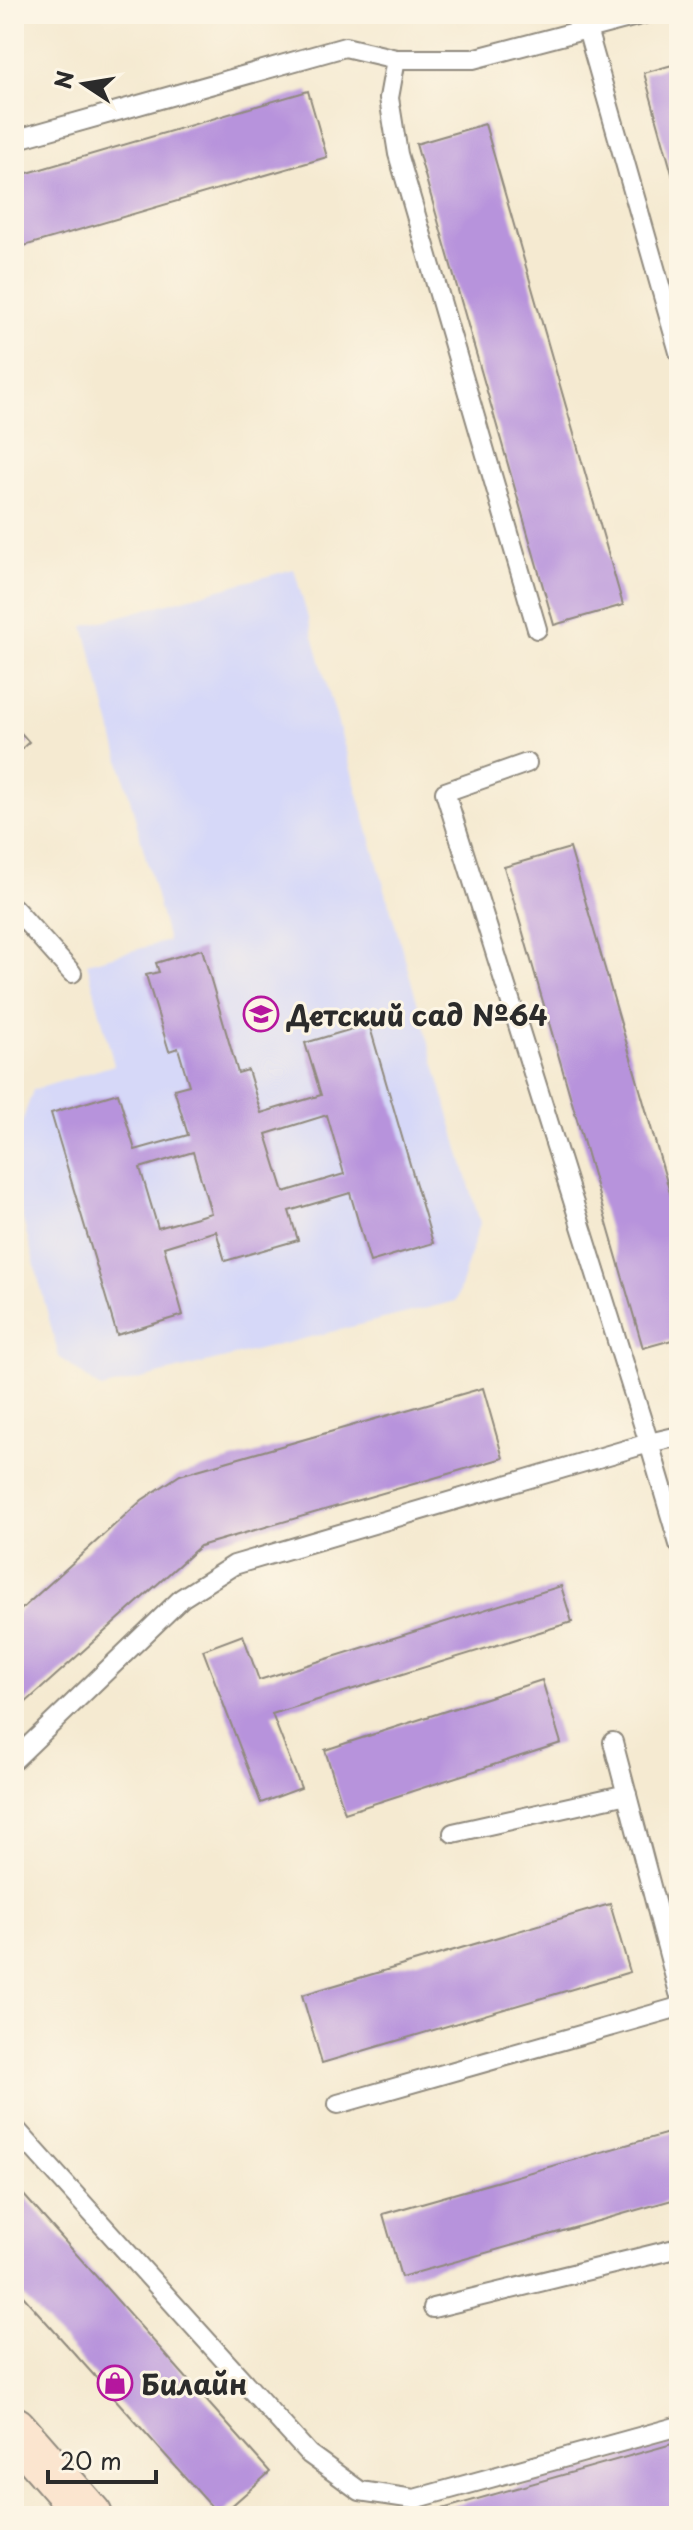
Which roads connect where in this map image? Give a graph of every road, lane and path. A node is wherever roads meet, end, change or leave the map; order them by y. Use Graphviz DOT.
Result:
graph roads {
  1 [pos="644,14"];
  2 [pos="587,29"];
  3 [pos="396,59"];
  4 [pos="14,140"];
  5 [pos="679,352"];
  6 [pos="537,629"];
  7 [pos="527,763"];
  8 [pos="14,908"];
  9 [pos="72,973"];
  10 [pos="679,1436"];
  11 [pos="649,1443"];
  12 [pos="679,1544"];
  13 [pos="613,1742"];
  14 [pos="14,1760"];
  15 [pos="627,1794"];
  16 [pos="453,1833"];
  17 [pos="679,1993"];
  18 [pos="679,2007"];
  19 [pos="338,2104"];
  20 [pos="14,2127"];
  21 [pos="679,2248"];
  22 [pos="433,2308"];
  23 [pos="679,2426"];
  24 [pos="14,2429"];
  25 [pos="90,2516"];
  1 -- 2 [label="lane"];
  2 -- 3 [label="lane"];
  2 -- 5 [label="lane"];
  3 -- 4 [label="lane"];
  3 -- 6 [label="lane"];
  7 -- 11 [label="lane"];
  8 -- 9 [label="lane"];
  10 -- 11 [label="lane"];
  11 -- 12 [label="lane"];
  11 -- 14 [label="lane"];
  13 -- 15 [label="lane"];
  15 -- 16 [label="lane"];
  15 -- 17 [label="lane"];
  18 -- 19 [label="lane"];
  20 -- 23 [label="lane"];
  21 -- 22 [label="lane"];
  24 -- 25 [label="street"];
}
